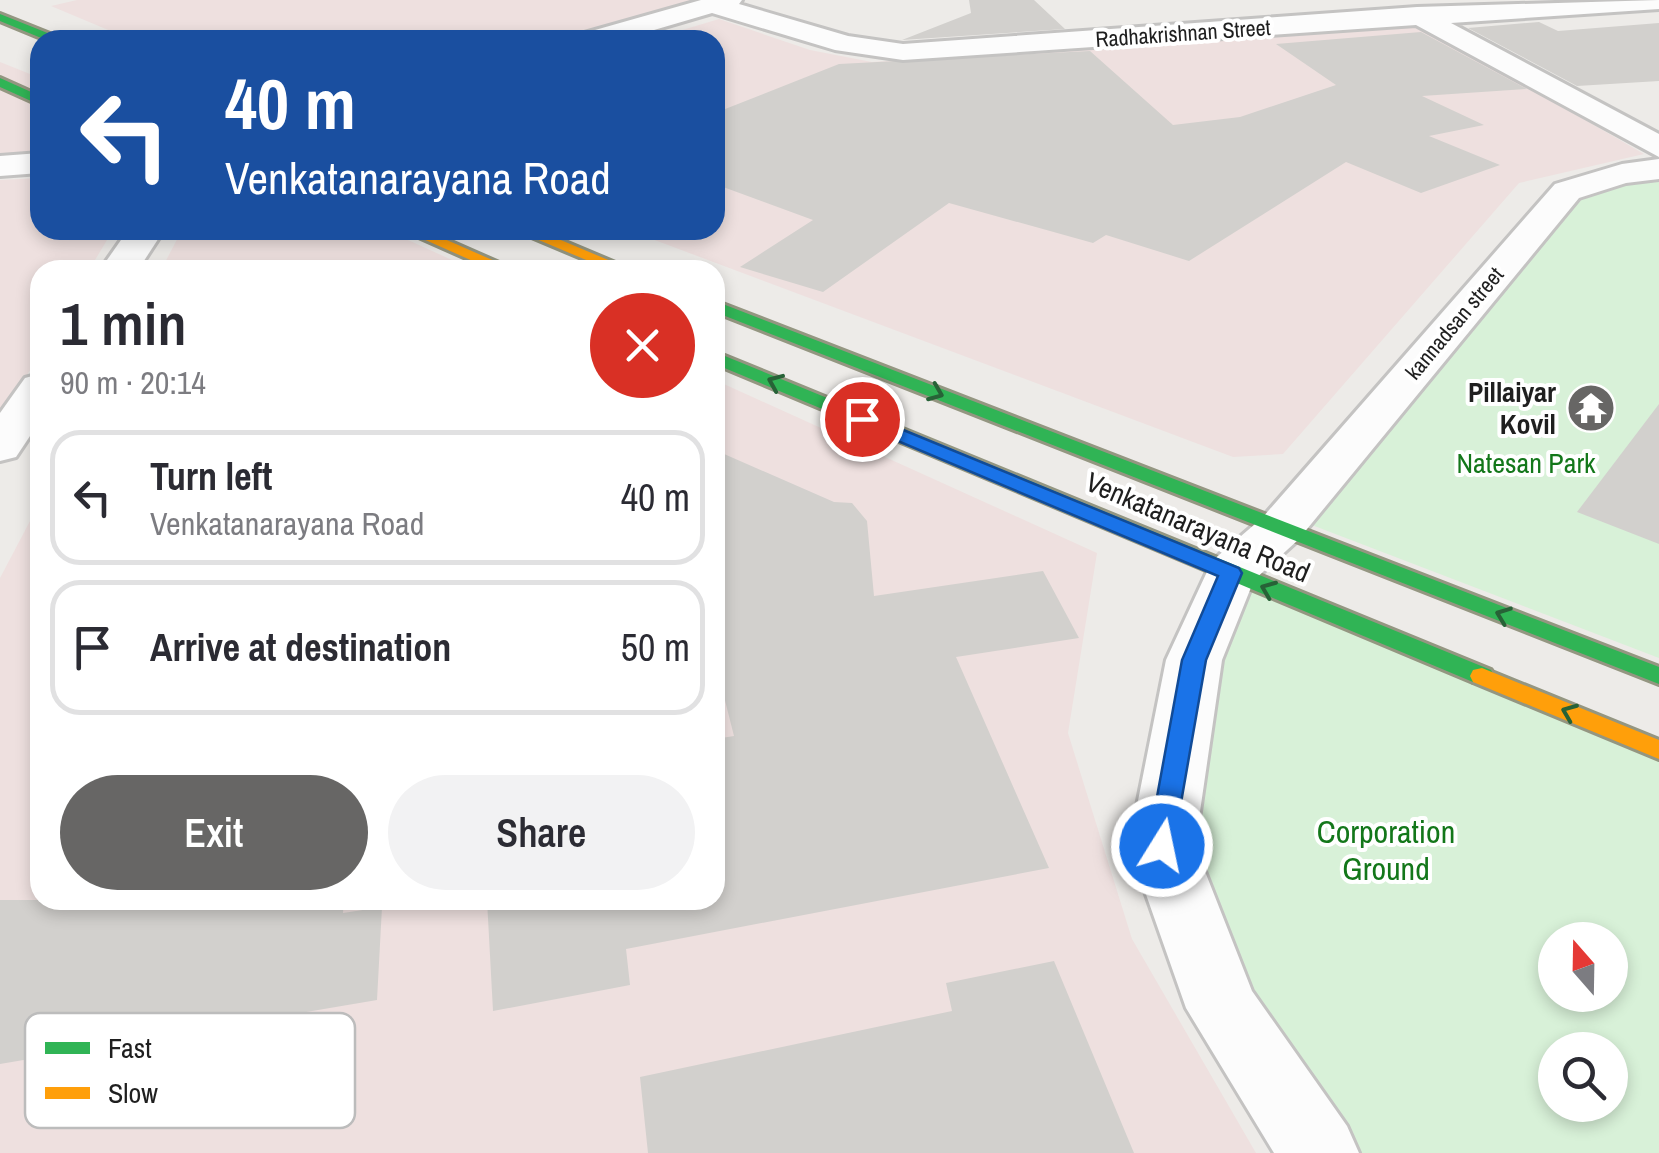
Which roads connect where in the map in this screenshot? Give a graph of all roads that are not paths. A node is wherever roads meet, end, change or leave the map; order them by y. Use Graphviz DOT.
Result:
graph roads {
  1 [pos="1390,0"];
  2 [pos="1659,1"];
  3 [pos="721,2"];
  4 [pos="0,16"];
  5 [pos="1420,18"];
  6 [pos="33,30"];
  7 [pos="624,30"];
  8 [pos="0,82"];
  9 [pos="30,96"];
  10 [pos="1659,146"];
  11 [pos="30,164"];
  12 [pos="0,166"];
  13 [pos="1659,169"];
  14 [pos="435,240"];
  15 [pos="548,240"];
  16 [pos="482,260"];
  17 [pos="599,260"];
  18 [pos="725,310"];
  19 [pos="725,361"];
  20 [pos="30,402"];
  21 [pos="0,447"];
  22 [pos="1280,529"];
  23 [pos="1231,573"];
  24 [pos="1659,676"];
  25 [pos="1659,750"];
  26 [pos="1319,1153"];
  1 -- 5 [label="street"];
  2 -- 5 [label="street, Radhakrishnan Street"];
  3 -- 5 [label="street, Radhakrishnan Street"];
  3 -- 7 [label="street"];
  4 -- 6 [label="main road"];
  5 -- 10 [label="street"];
  8 -- 9 [label="main road"];
  11 -- 12 [label="street"];
  13 -- 22 [label="street, kannadsan street"];
  14 -- 16 [label="main road"];
  15 -- 17 [label="main road"];
  18 -- 22 [label="main road, Venkatanarayana Road, one-way"];
  23 -- 19 [label="main road, Venkatanarayana Road, one-way"];
  20 -- 21 [label="street"];
  22 -- 23 [label="street, kannadsan street"];
  24 -- 22 [label="main road, Venkatanarayana Road, one-way"];
  25 -- 23 [label="main road, Venkatanarayana Road, one-way"];
  23 -- 26 [label="street"];
}
